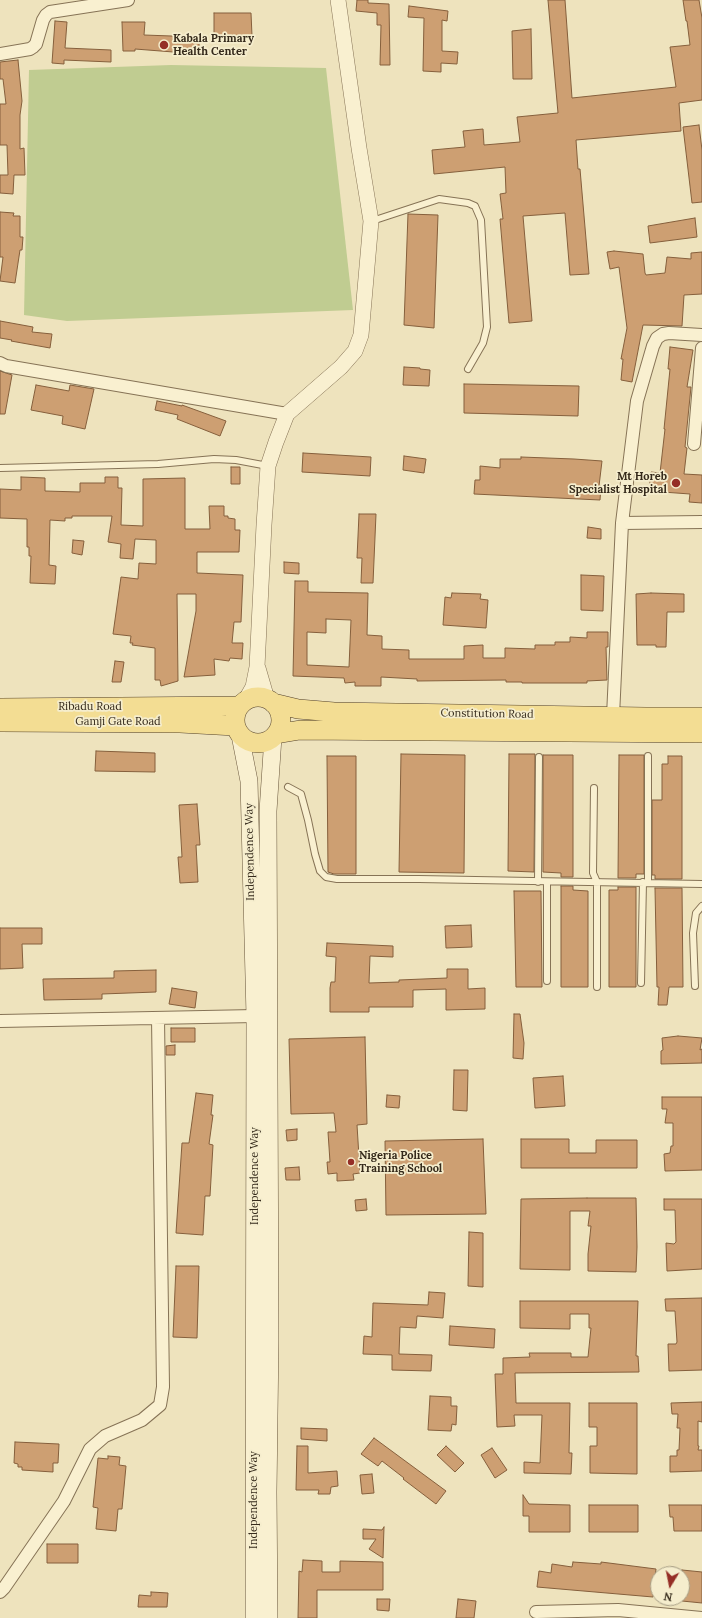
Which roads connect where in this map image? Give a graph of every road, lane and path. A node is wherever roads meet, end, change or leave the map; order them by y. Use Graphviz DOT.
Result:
graph roads {
  1 [pos="128,0"];
  2 [pos="338,0"];
  3 [pos="0,54"];
  4 [pos="371,221"];
  5 [pos="702,336"];
  6 [pos="702,348"];
  7 [pos="0,363"];
  8 [pos="468,369"];
  9 [pos="287,414"];
  10 [pos="694,444"];
  11 [pos="268,466"];
  12 [pos="0,468"];
  13 [pos="702,522"];
  14 [pos="622,523"];
  15 [pos="257,667"];
  16 [pos="270,701"];
  17 [pos="242,703"];
  18 [pos="0,708"];
  19 [pos="614,716"];
  20 [pos="702,717"];
  21 [pos="0,722"];
  22 [pos="237,730"];
  23 [pos="702,733"];
  24 [pos="274,736"];
  25 [pos="648,756"];
  26 [pos="539,757"];
  27 [pos="288,787"];
  28 [pos="594,788"];
  29 [pos="538,882"];
  30 [pos="547,882"];
  31 [pos="597,882"];
  32 [pos="645,882"];
  33 [pos="702,884"];
  34 [pos="702,906"];
  35 [pos="547,981"];
  36 [pos="641,983"];
  37 [pos="695,986"];
  38 [pos="598,987"];
  39 [pos="255,1016"];
  40 [pos="158,1018"];
  41 [pos="0,1021"];
  42 [pos="0,1592"];
  43 [pos="536,1612"];
  44 [pos="254,1618"];
  45 [pos="269,1618"];
  46 [pos="702,1618"];
  1 -- 3 [label="street"];
  2 -- 4 [label="street"];
  4 -- 8 [label="lane"];
  4 -- 9 [label="street"];
  5 -- 14 [label="street"];
  6 -- 10 [label="street"];
  7 -- 9 [label="street"];
  9 -- 11 [label="street"];
  11 -- 12 [label="lane"];
  11 -- 15 [label="street"];
  13 -- 14 [label="street"];
  14 -- 19 [label="street"];
  15 -- 16 [label="street"];
  15 -- 17 [label="street"];
  16 -- 17 [label="main road"];
  16 -- 19 [label="main road, Constitution Road"];
  16 -- 24 [label="main road"];
  17 -- 18 [label="main road, Ribadu Road"];
  17 -- 22 [label="main road"];
  19 -- 20 [label="main road, Constitution Road"];
  21 -- 22 [label="main road, Gamji Gate Road"];
  22 -- 24 [label="main road"];
  22 -- 39 [label="main road, Independence Way"];
  23 -- 24 [label="main road, Constitution Road"];
  24 -- 45 [label="main road, Independence Way"];
  25 -- 32 [label="lane"];
  26 -- 29 [label="lane"];
  27 -- 29 [label="lane"];
  28 -- 31 [label="lane"];
  29 -- 30 [label="lane"];
  30 -- 31 [label="lane"];
  30 -- 35 [label="lane"];
  31 -- 32 [label="lane"];
  31 -- 38 [label="lane"];
  32 -- 33 [label="lane"];
  32 -- 36 [label="lane"];
  34 -- 37 [label="lane"];
  39 -- 40 [label="street"];
  39 -- 44 [label="main road, Independence Way"];
  40 -- 41 [label="street"];
  40 -- 42 [label="street"];
  43 -- 46 [label="street"];
}
